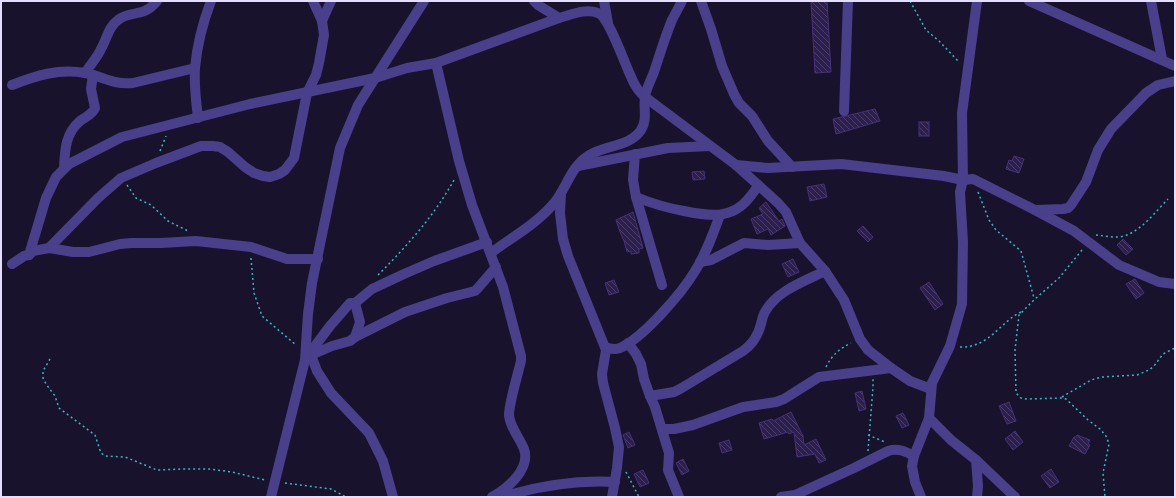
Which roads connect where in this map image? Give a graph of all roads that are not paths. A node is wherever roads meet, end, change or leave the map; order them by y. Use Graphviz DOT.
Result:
graph roads {
  1 [pos="157,1"];
  2 [pos="211,1"];
  3 [pos="313,1"];
  4 [pos="331,1"];
  5 [pos="424,1"];
  6 [pos="534,1"];
  7 [pos="604,1"];
  8 [pos="682,1"];
  9 [pos="701,1"];
  10 [pos="848,1"];
  11 [pos="977,1"];
  12 [pos="1029,1"];
  13 [pos="1151,1"];
  14 [pos="1043,4"];
  15 [pos="559,18"];
  16 [pos="322,21"];
  17 [pos="608,26"];
  18 [pos="1162,59"];
  19 [pos="436,63"];
  20 [pos="1175,66"];
  21 [pos="195,68"];
  22 [pos="89,74"];
  23 [pos="375,78"];
  24 [pos="1175,81"];
  25 [pos="12,85"];
  26 [pos="308,93"];
  27 [pos="645,97"];
  28 [pos="844,111"];
  29 [pos="198,118"];
  30 [pos="710,146"];
  31 [pos="635,154"];
  32 [pos="736,165"];
  33 [pos="576,166"];
  34 [pos="792,167"];
  35 [pos="64,168"];
  36 [pos="968,179"];
  37 [pos="758,185"];
  38 [pos="561,193"];
  39 [pos="636,197"];
  40 [pos="1035,210"];
  41 [pos="720,215"];
  42 [pos="487,242"];
  43 [pos="800,243"];
  44 [pos="49,248"];
  45 [pos="490,252"];
  46 [pos="29,255"];
  47 [pos="318,259"];
  48 [pos="700,262"];
  49 [pos="12,264"];
  50 [pos="496,267"];
  51 [pos="825,271"];
  52 [pos="1175,284"];
  53 [pos="662,285"];
  54 [pos="355,303"];
  55 [pos="355,337"];
  56 [pos="628,343"];
  57 [pos="605,347"];
  58 [pos="308,356"];
  59 [pos="891,368"];
  60 [pos="931,390"];
  61 [pos="650,396"];
  62 [pos="929,418"];
  63 [pos="662,428"];
  64 [pos="914,456"];
  65 [pos="976,460"];
  66 [pos="615,482"];
  67 [pos="509,495"];
  68 [pos="796,496"];
  69 [pos="271,497"];
  70 [pos="393,497"];
  71 [pos="492,497"];
  72 [pos="612,497"];
  73 [pos="679,497"];
  74 [pos="781,497"];
  75 [pos="921,497"];
  76 [pos="976,497"];
  77 [pos="1015,497"];
  1 -- 22 [label="street"];
  2 -- 21 [label="street"];
  3 -- 16 [label="street"];
  4 -- 16 [label="street"];
  5 -- 23 [label="street"];
  6 -- 15 [label="street"];
  7 -- 17 [label="street"];
  8 -- 27 [label="street"];
  9 -- 34 [label="street"];
  10 -- 28 [label="street"];
  11 -- 36 [label="street"];
  12 -- 14 [label="street"];
  13 -- 18 [label="street"];
  14 -- 18 [label="street"];
  15 -- 17 [label="street"];
  15 -- 19 [label="street"];
  16 -- 26 [label="street"];
  17 -- 27 [label="street"];
  18 -- 20 [label="street"];
  19 -- 23 [label="street"];
  19 -- 42 [label="street"];
  21 -- 22 [label="street"];
  21 -- 29 [label="street"];
  22 -- 25 [label="street"];
  22 -- 35 [label="street"];
  23 -- 26 [label="street"];
  23 -- 47 [label="street"];
  24 -- 40 [label="street"];
  26 -- 29 [label="street"];
  26 -- 44 [label="street"];
  27 -- 30 [label="street"];
  27 -- 33 [label="street"];
  29 -- 35 [label="street"];
  30 -- 31 [label="street"];
  30 -- 32 [label="street"];
  31 -- 33 [label="street"];
  31 -- 39 [label="street"];
  32 -- 34 [label="street"];
  32 -- 37 [label="street"];
  33 -- 38 [label="street"];
  34 -- 36 [label="street"];
  35 -- 46 [label="street"];
  36 -- 40 [label="street"];
  36 -- 60 [label="street"];
  37 -- 41 [label="street"];
  37 -- 43 [label="street"];
  38 -- 45 [label="street"];
  38 -- 57 [label="street"];
  39 -- 41 [label="street"];
  39 -- 53 [label="street"];
  40 -- 52 [label="street"];
  41 -- 48 [label="street"];
  42 -- 45 [label="street"];
  42 -- 54 [label="street"];
  43 -- 48 [label="street"];
  43 -- 51 [label="street"];
  44 -- 46 [label="street"];
  44 -- 47 [label="street"];
  45 -- 50 [label="street"];
  46 -- 49 [label="street"];
  47 -- 58 [label="street"];
  48 -- 56 [label="street"];
  50 -- 55 [label="street"];
  50 -- 71 [label="street"];
  51 -- 59 [label="street"];
  51 -- 61 [label="street"];
  54 -- 55 [label="street"];
  54 -- 58 [label="street"];
  55 -- 58 [label="street"];
  56 -- 57 [label="street"];
  56 -- 61 [label="street"];
  57 -- 66 [label="street"];
  58 -- 69 [label="street"];
  58 -- 70 [label="street"];
  59 -- 60 [label="street"];
  59 -- 63 [label="street"];
  60 -- 62 [label="street"];
  61 -- 63 [label="street"];
  62 -- 64 [label="street"];
  62 -- 65 [label="street"];
  63 -- 73 [label="street"];
  64 -- 68 [label="street"];
  64 -- 75 [label="street"];
  65 -- 76 [label="street"];
  65 -- 77 [label="street"];
  66 -- 67 [label="street"];
  66 -- 72 [label="street"];
  68 -- 74 [label="street"];
}
